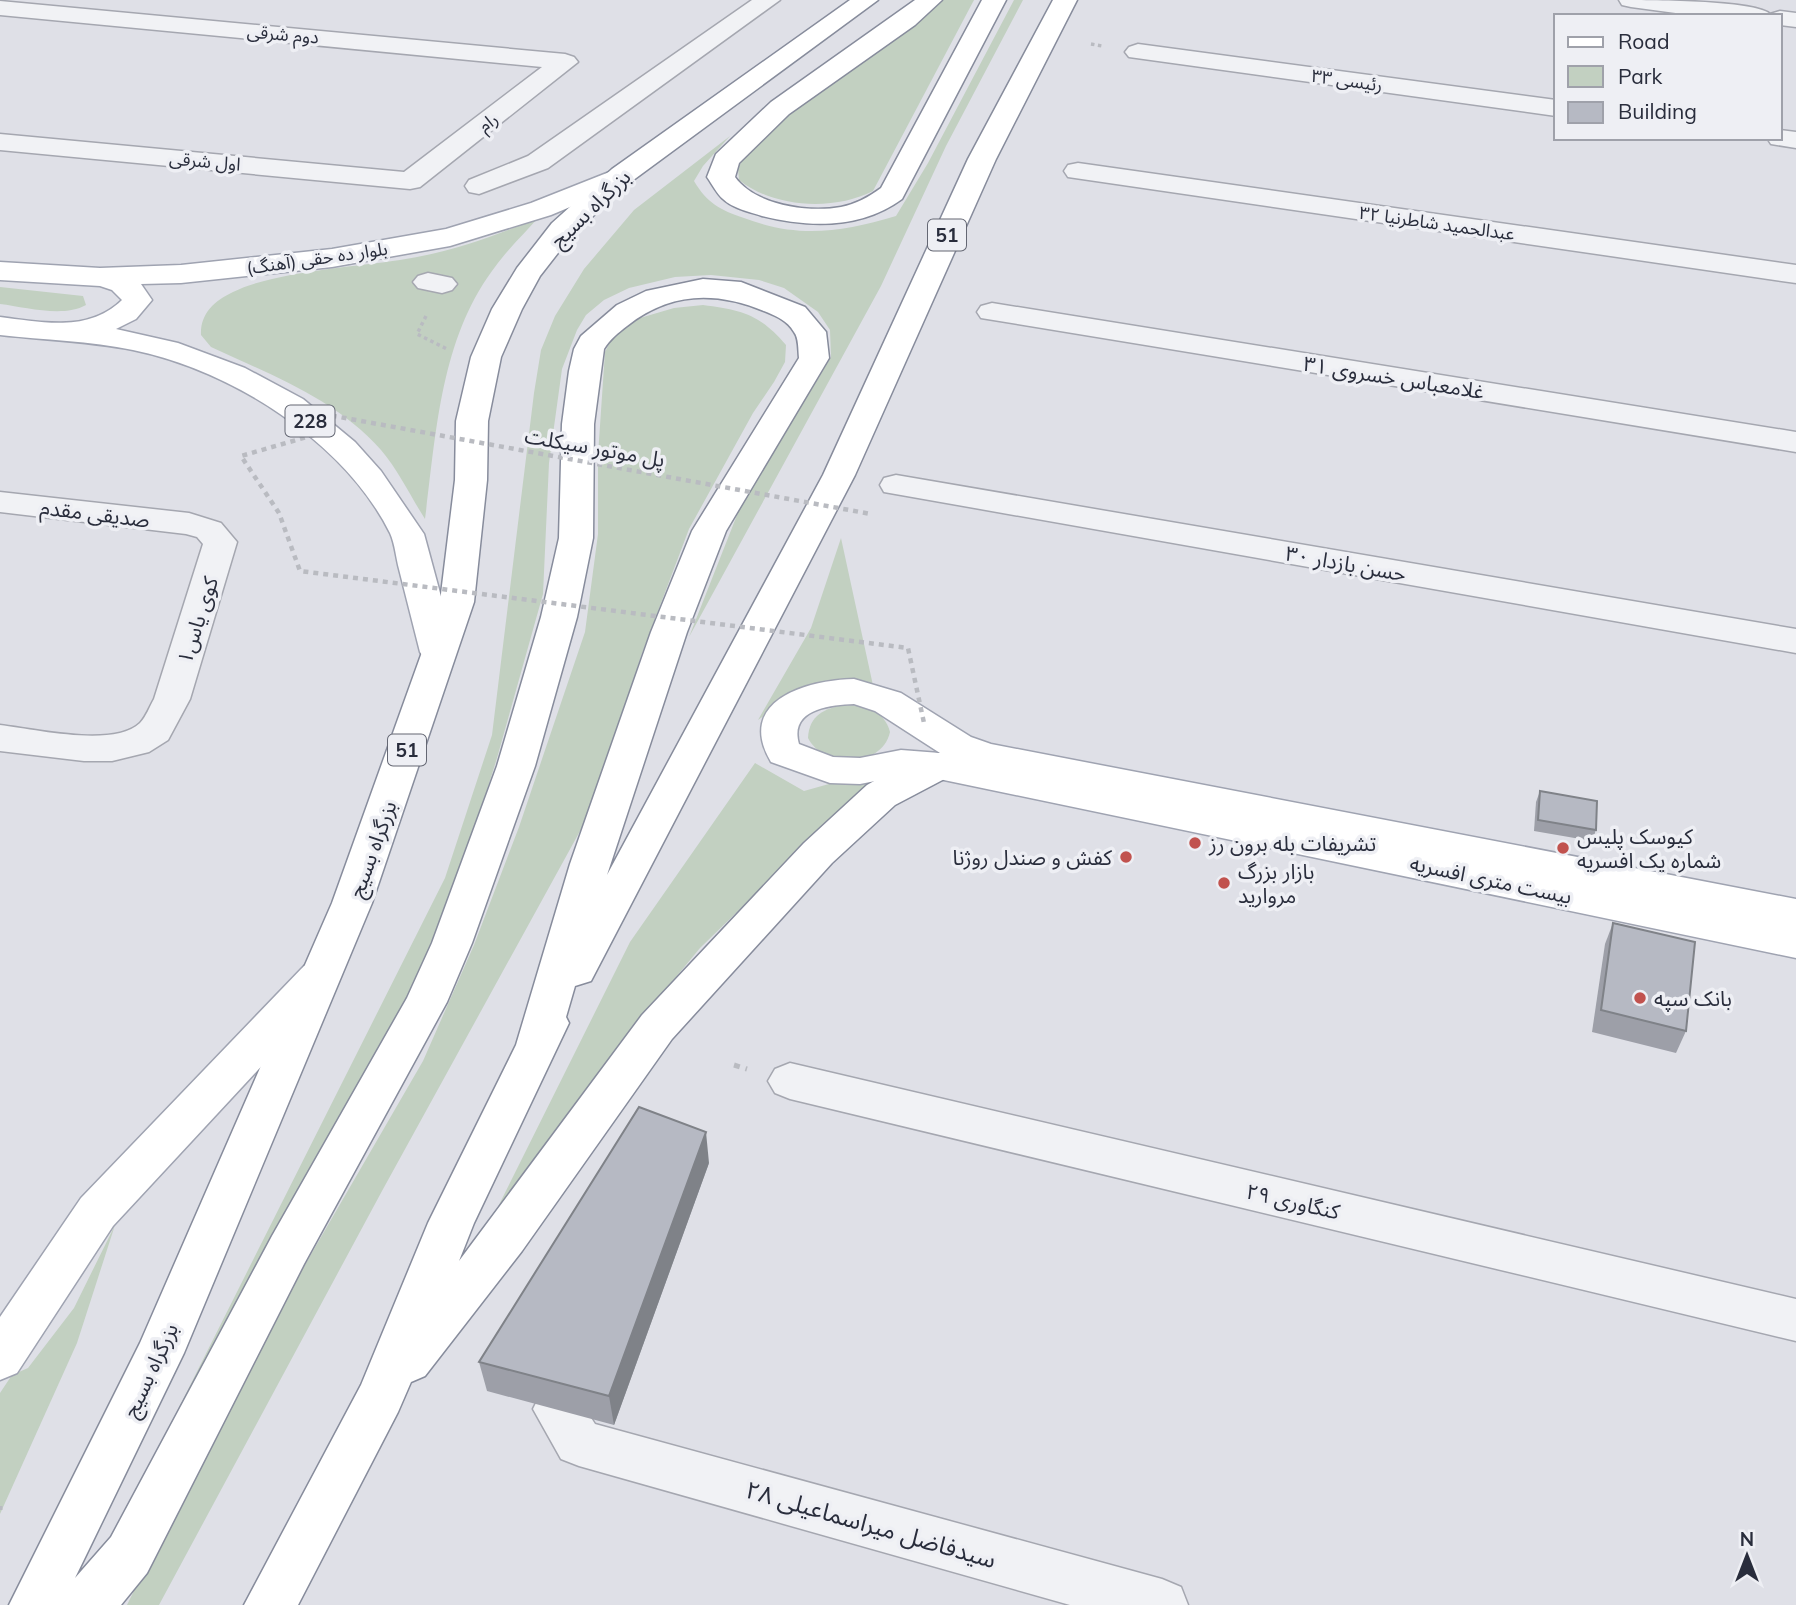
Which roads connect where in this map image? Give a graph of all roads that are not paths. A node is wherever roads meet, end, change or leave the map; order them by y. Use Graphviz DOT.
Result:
graph roads {
  1 [pos="768,0"];
  2 [pos="866,0"];
  3 [pos="930,0"];
  4 [pos="994,0"];
  5 [pos="1065,0"];
  6 [pos="1631,0"];
  7 [pos="0,8"];
  8 [pos="1743,14"];
  9 [pos="1138,52"];
  10 [pos="565,62"];
  11 [pos="1554,108"];
  12 [pos="0,142"];
  13 [pos="1078,171"];
  14 [pos="622,175"];
  15 [pos="410,181"];
  16 [pos="479,186"];
  17 [pos="0,271"];
  18 [pos="1796,274"];
  19 [pos="100,277"];
  20 [pos="992,312"];
  21 [pos="0,326"];
  22 [pos="58,332"];
  23 [pos="1796,442"];
  24 [pos="896,485"];
  25 [pos="0,502"];
  26 [pos="190,524"];
  27 [pos="1796,641"];
  28 [pos="438,652"];
  29 [pos="0,738"];
  30 [pos="939,766"];
  31 [pos="1796,915"];
  32 [pos="1796,942"];
  33 [pos="325,970"];
  34 [pos="537,1044"];
  35 [pos="790,1081"];
  36 [pos="1796,1320"];
  37 [pos="0,1358"];
  38 [pos="381,1396"];
  39 [pos="568,1426"];
  40 [pos="35,1605"];
  41 [pos="87,1605"];
  42 [pos="270,1605"];
  43 [pos="1162,1605"];
  1 -- 16 [label="street"];
  2 -- 14 [label="main road, بزرگراه بسیج / 51"];
  3 -- 4 [label="main road"];
  5 -- 34 [label="main road, 51"];
  6 -- 8 [label="street"];
  7 -- 10 [label="street, دوم شرقی"];
  9 -- 11 [label="street, رئیسی ۳۳"];
  10 -- 15 [label="street, رام"];
  12 -- 15 [label="street, اول شرقی"];
  13 -- 18 [label="street, عبدالحمید شاطرنیا ۳۲"];
  14 -- 19 [label="main road, بلوار ده حقی (آهنگ)"];
  14 -- 28 [label="main road, بزرگراه بسیج / 51"];
  17 -- 19 [label="main road, بلوار ده حقی (آهنگ)"];
  19 -- 22 [label="main road"];
  20 -- 23 [label="street, غلامعباس خسروی ۳۱"];
  21 -- 22 [label="main road, 228"];
  22 -- 28 [label="main road, 228"];
  24 -- 27 [label="street, حسن بازدار ۳۰"];
  25 -- 26 [label="street, صدیقی مقدم"];
  26 -- 29 [label="street, کوی یاس۱"];
  28 -- 33 [label="main road, بزرگراه بسیج / 51"];
  30 -- 31 [label="main road, بیست متری افسریه"];
  30 -- 32 [label="main road, بیست متری افسریه"];
  30 -- 38 [label="main road"];
  33 -- 37 [label="main road"];
  33 -- 40 [label="main road, بزرگراه بسیج / 51"];
  34 -- 38 [label="main road, 51"];
  34 -- 41 [label="main road"];
  35 -- 36 [label="street, کنگاوری ۲۹"];
  38 -- 42 [label="main road, 51"];
  39 -- 43 [label="street, سیدفاضل میراسماعیلی ۲۸"];
}
